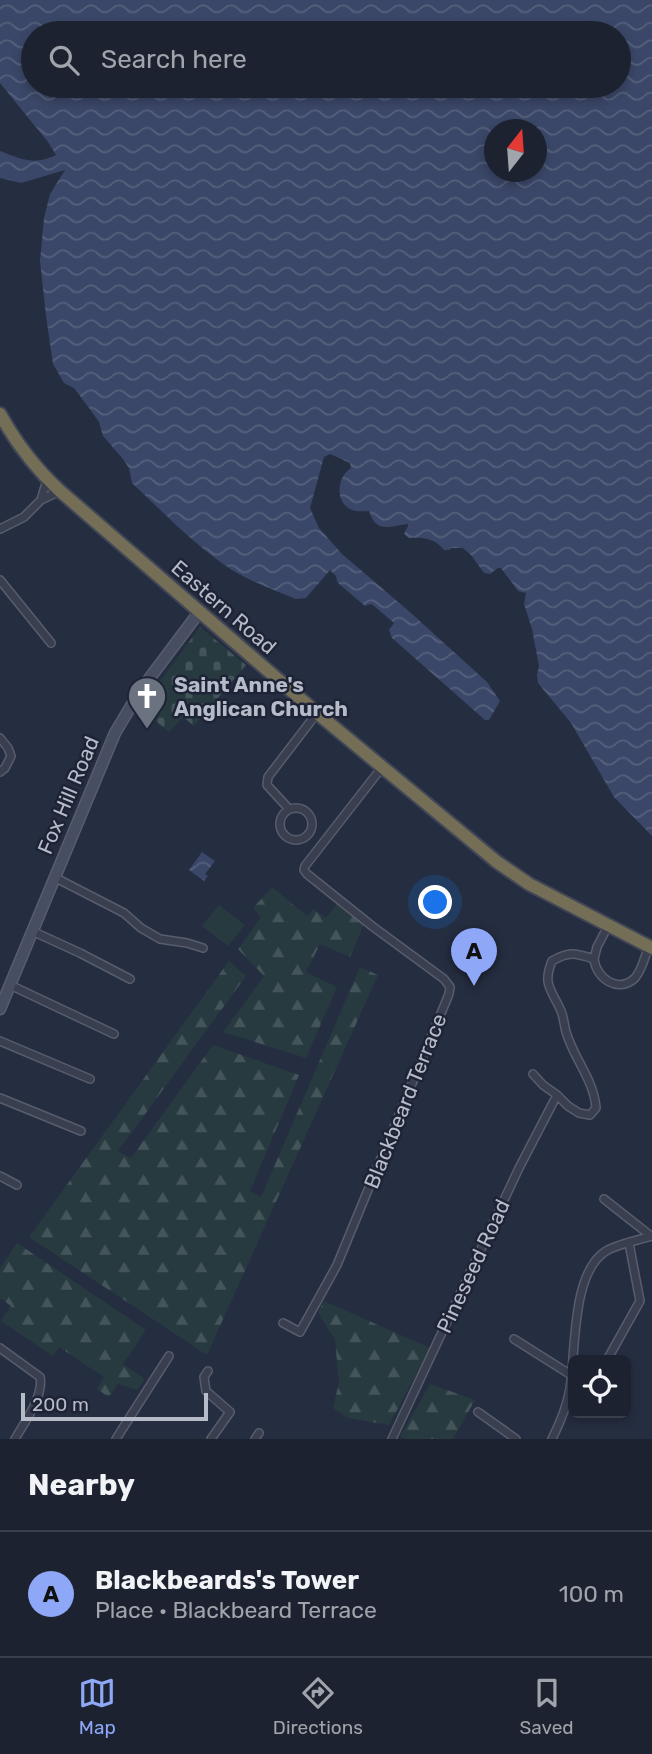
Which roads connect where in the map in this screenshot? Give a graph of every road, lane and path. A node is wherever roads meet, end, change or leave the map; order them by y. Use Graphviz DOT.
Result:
graph roads {
  1 [pos="0,414"];
  2 [pos="47,480"];
  3 [pos="60,491"];
  4 [pos="41,500"];
  5 [pos="0,529"];
  6 [pos="0,580"];
  7 [pos="200,611"];
  8 [pos="51,643"];
  9 [pos="317,713"];
  10 [pos="0,738"];
  11 [pos="383,766"];
  12 [pos="0,772"];
  13 [pos="289,809"];
  14 [pos="309,834"];
  15 [pos="323,843"];
  16 [pos="54,877"];
  17 [pos="608,926"];
  18 [pos="32,931"];
  19 [pos="651,947"];
  20 [pos="203,948"];
  21 [pos="594,959"];
  22 [pos="130,979"];
  23 [pos="10,985"];
  24 [pos="0,1009"];
  25 [pos="114,1034"];
  26 [pos="0,1041"];
  27 [pos="533,1074"];
  28 [pos="90,1079"];
  29 [pos="557,1095"];
  30 [pos="0,1098"];
  31 [pos="81,1131"];
  32 [pos="0,1176"];
  33 [pos="17,1185"];
  34 [pos="604,1199"];
  35 [pos="651,1236"];
  36 [pos="629,1243"];
  37 [pos="283,1323"];
  38 [pos="514,1339"];
  39 [pos="0,1348"];
  40 [pos="573,1355"];
  41 [pos="610,1355"];
  42 [pos="169,1356"];
  43 [pos="208,1371"];
  44 [pos="568,1373"];
  45 [pos="568,1400"];
  46 [pos="478,1412"];
  47 [pos="15,1439"];
  48 [pos="116,1439"];
  49 [pos="211,1439"];
  50 [pos="392,1439"];
  51 [pos="516,1439"];
  52 [pos="551,1439"];
  1 -- 2 [label="highway, Eastern Road"];
  2 -- 3 [label="highway, Eastern Road"];
  2 -- 4 [label="street"];
  3 -- 4 [label="street"];
  3 -- 7 [label="highway, Eastern Road"];
  4 -- 5 [label="street"];
  6 -- 8 [label="street"];
  7 -- 9 [label="highway, Eastern Road"];
  7 -- 16 [label="main road, Fox Hill Road"];
  9 -- 11 [label="highway, Eastern Road"];
  9 -- 13 [label="street"];
  10 -- 12 [label="street"];
  11 -- 15 [label="street, Blackbeard Terrace"];
  11 -- 17 [label="highway, Eastern Road"];
  13 -- 14 [label="street"];
  13 -- 14 [label="street"];
  14 -- 15 [label="street"];
  15 -- 37 [label="street, Blackbeard Terrace"];
  16 -- 18 [label="main road, Fox Hill Road"];
  16 -- 20 [label="street"];
  17 -- 19 [label="highway, Eastern Road"];
  17 -- 21 [label="street"];
  18 -- 22 [label="street"];
  18 -- 23 [label="main road, Fox Hill Road"];
  19 -- 21 [label="street"];
  21 -- 29 [label="street"];
  23 -- 24 [label="main road, Fox Hill Road"];
  23 -- 25 [label="street"];
  26 -- 28 [label="street"];
  27 -- 29 [label="street"];
  29 -- 50 [label="street, Pineseed Road"];
  30 -- 31 [label="street"];
  32 -- 33 [label="street"];
  34 -- 35 [label="street"];
  35 -- 36 [label="street"];
  36 -- 40 [label="street"];
  36 -- 41 [label="street"];
  38 -- 44 [label="street"];
  39 -- 47 [label="street"];
  42 -- 48 [label="street"];
  43 -- 49 [label="street"];
  45 -- 52 [label="street"];
  46 -- 51 [label="street"];
}
